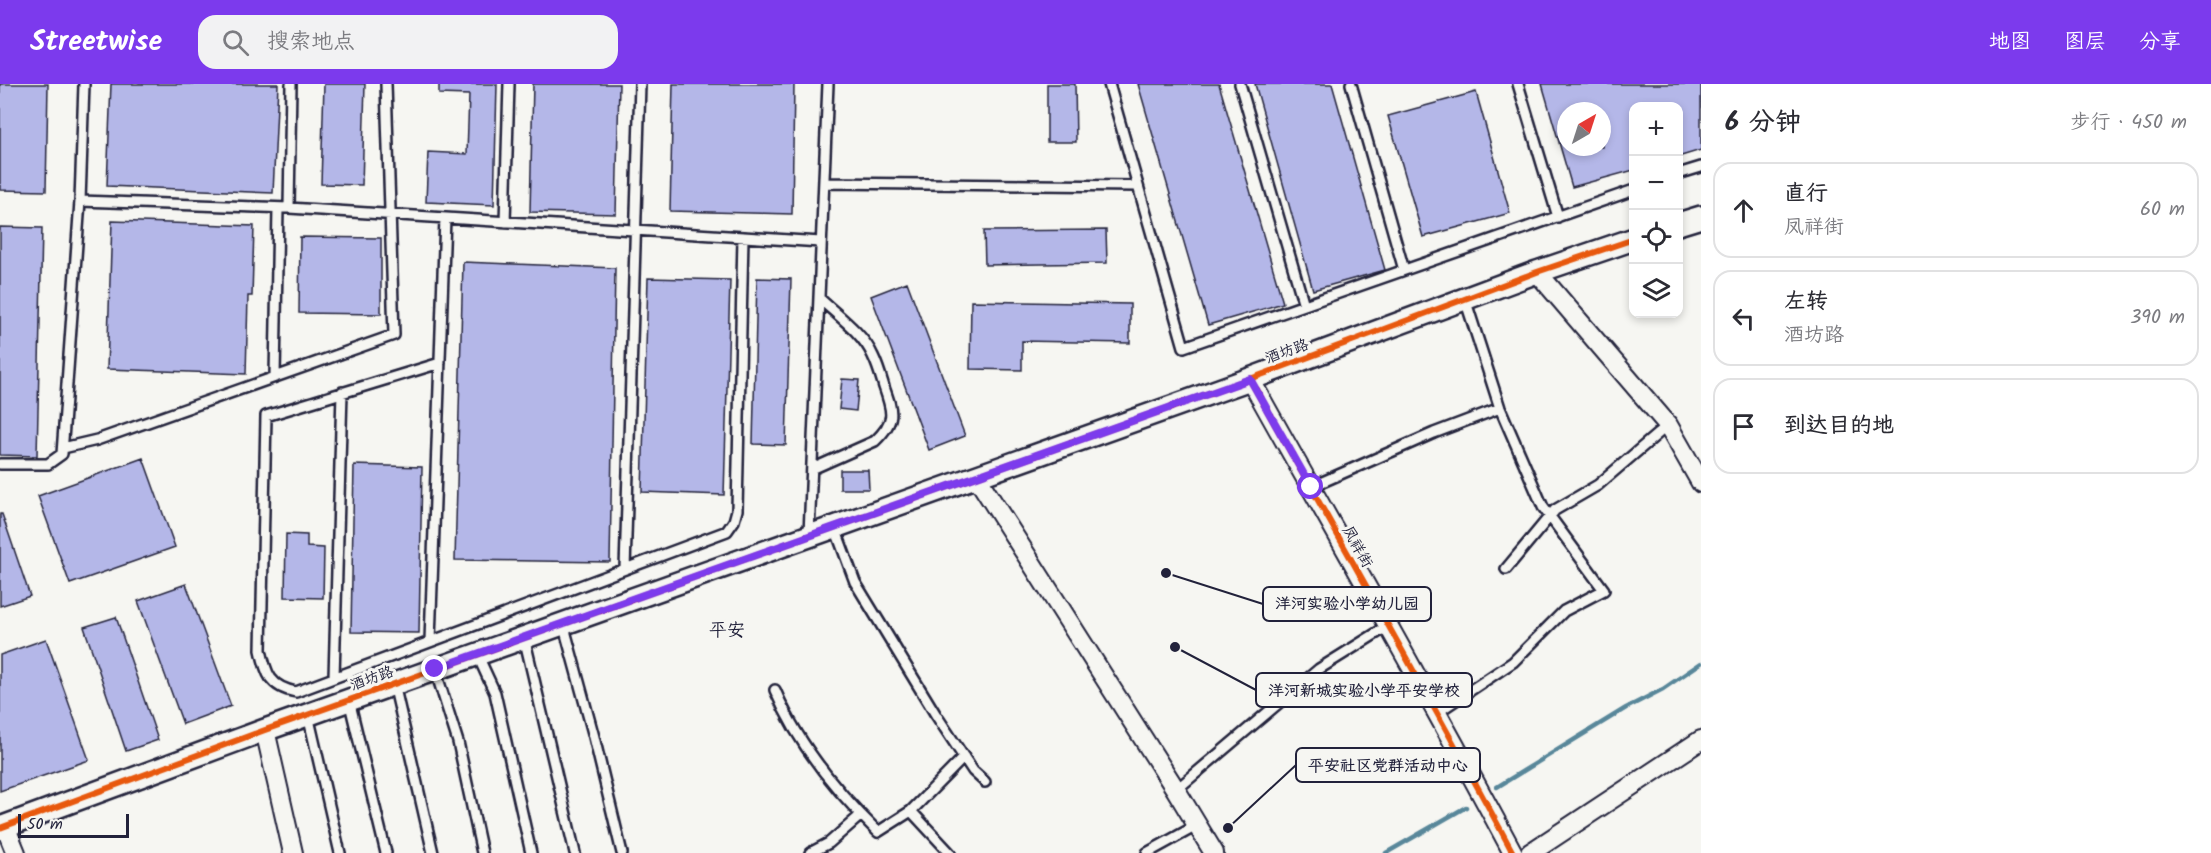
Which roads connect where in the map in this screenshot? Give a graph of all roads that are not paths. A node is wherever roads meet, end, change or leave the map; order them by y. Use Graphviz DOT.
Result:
graph roads {
  1 [pos="84,84"];
  2 [pos="291,84"];
  3 [pos="386,84"];
  4 [pos="509,84"];
  5 [pos="639,84"];
  6 [pos="828,84"];
  7 [pos="1109,84"];
  8 [pos="1240,84"];
  9 [pos="1351,84"];
  10 [pos="1518,84"];
  11 [pos="1701,167"];
  12 [pos="1683,172"];
  13 [pos="824,183"];
  14 [pos="1138,186"];
  15 [pos="1629,192"];
  16 [pos="80,201"];
  17 [pos="278,208"];
  18 [pos="289,208"];
  19 [pos="390,215"];
  20 [pos="1558,217"];
  21 [pos="1701,217"];
  22 [pos="445,218"];
  23 [pos="505,222"];
  24 [pos="1683,222"];
  25 [pos="635,230"];
  26 [pos="743,237"];
  27 [pos="1629,241"];
  28 [pos="821,242"];
  29 [pos="1404,270"];
  30 [pos="1537,272"];
  31 [pos="819,298"];
  32 [pos="1465,299"];
  33 [pos="1304,305"];
  34 [pos="440,363"];
  35 [pos="275,377"];
  36 [pos="1250,379"];
  37 [pos="342,393"];
  38 [pos="1500,408"];
  39 [pos="1668,425"];
  40 [pos="63,448"];
  41 [pos="0,464"];
  42 [pos="812,469"];
  43 [pos="976,476"];
  44 [pos="1701,483"];
  45 [pos="1311,487"];
  46 [pos="1550,516"];
  47 [pos="834,526"];
  48 [pos="810,534"];
  49 [pos="625,569"];
  50 [pos="1506,569"];
  51 [pos="563,623"];
  52 [pos="1388,626"];
  53 [pos="524,637"];
  54 [pos="430,641"];
  55 [pos="477,654"];
  56 [pos="435,669"];
  57 [pos="334,677"];
  58 [pos="394,684"];
  59 [pos="775,690"];
  60 [pos="349,700"];
  61 [pos="1438,712"];
  62 [pos="308,715"];
  63 [pos="265,730"];
  64 [pos="1701,740"];
  65 [pos="964,757"];
  66 [pos="985,782"];
  67 [pos="1176,790"];
  68 [pos="911,811"];
  69 [pos="861,815"];
  70 [pos="1196,825"];
  71 [pos="3,827"];
  72 [pos="16,853"];
  73 [pos="293,853"];
  74 [pos="340,853"];
  75 [pos="386,853"];
  76 [pos="433,853"];
  77 [pos="482,853"];
  78 [pos="531,853"];
  79 [pos="575,853"];
  80 [pos="622,853"];
  81 [pos="810,853"];
  82 [pos="950,853"];
  83 [pos="1147,853"];
  84 [pos="1214,853"];
  85 [pos="1513,853"];
  86 [pos="1530,853"];
  1 -- 16 [label="lane"];
  2 -- 18 [label="lane"];
  3 -- 19 [label="lane"];
  4 -- 23 [label="lane"];
  5 -- 25 [label="lane"];
  6 -- 13 [label="lane"];
  7 -- 14 [label="lane"];
  8 -- 33 [label="lane"];
  9 -- 29 [label="lane"];
  10 -- 20 [label="lane"];
  11 -- 12 [label="lane"];
  13 -- 14 [label="lane"];
  13 -- 28 [label="lane"];
  14 -- 33 [label="lane"];
  15 -- 20 [label="lane"];
  16 -- 17 [label="lane"];
  16 -- 40 [label="lane"];
  17 -- 18 [label="lane"];
  17 -- 35 [label="lane"];
  18 -- 19 [label="lane"];
  19 -- 22 [label="lane"];
  19 -- 35 [label="lane"];
  20 -- 29 [label="lane"];
  21 -- 24 [label="street"];
  22 -- 23 [label="lane"];
  22 -- 34 [label="lane"];
  23 -- 25 [label="lane"];
  25 -- 26 [label="lane"];
  25 -- 49 [label="lane"];
  26 -- 28 [label="lane"];
  26 -- 49 [label="lane"];
  27 -- 30 [label="street, 酒坊路"];
  28 -- 31 [label="lane"];
  29 -- 33 [label="lane"];
  30 -- 32 [label="street, 酒坊路"];
  30 -- 39 [label="street"];
  31 -- 42 [label="lane"];
  31 -- 42 [label="lane"];
  32 -- 36 [label="street, 酒坊路"];
  32 -- 38 [label="lane"];
  34 -- 37 [label="lane"];
  34 -- 54 [label="lane"];
  35 -- 40 [label="lane"];
  36 -- 43 [label="street, 酒坊路"];
  36 -- 45 [label="street, 凤祥街"];
  37 -- 57 [label="lane"];
  37 -- 57 [label="lane"];
  38 -- 45 [label="lane"];
  38 -- 46 [label="lane"];
  39 -- 44 [label="street"];
  39 -- 46 [label="lane"];
  40 -- 41 [label="lane"];
  42 -- 48 [label="lane"];
  43 -- 47 [label="street, 酒坊路"];
  43 -- 67 [label="street"];
  45 -- 52 [label="street, 凤祥街"];
  46 -- 50 [label="lane"];
  46 -- 61 [label="lane"];
  47 -- 48 [label="street, 酒坊路"];
  47 -- 65 [label="lane"];
  48 -- 51 [label="street, 酒坊路"];
  49 -- 54 [label="lane"];
  51 -- 53 [label="street, 酒坊路"];
  51 -- 80 [label="lane"];
  52 -- 61 [label="street, 凤祥街"];
  52 -- 67 [label="lane"];
  53 -- 55 [label="street, 酒坊路"];
  53 -- 79 [label="lane"];
  54 -- 57 [label="lane"];
  55 -- 56 [label="street, 酒坊路"];
  55 -- 78 [label="lane"];
  56 -- 58 [label="street, 酒坊路"];
  56 -- 77 [label="lane"];
  58 -- 60 [label="street, 酒坊路"];
  58 -- 76 [label="lane"];
  59 -- 69 [label="lane"];
  60 -- 62 [label="street, 酒坊路"];
  60 -- 75 [label="lane"];
  61 -- 85 [label="street, 凤祥街"];
  62 -- 63 [label="street, 酒坊路"];
  62 -- 74 [label="lane"];
  63 -- 71 [label="street, 酒坊路"];
  63 -- 73 [label="street"];
  64 -- 86 [label="street"];
  65 -- 66 [label="lane"];
  65 -- 68 [label="lane"];
  67 -- 70 [label="street"];
  68 -- 69 [label="lane"];
  68 -- 82 [label="lane"];
  69 -- 81 [label="lane"];
  70 -- 83 [label="lane"];
  70 -- 84 [label="street"];
  71 -- 72 [label="street"];
}
